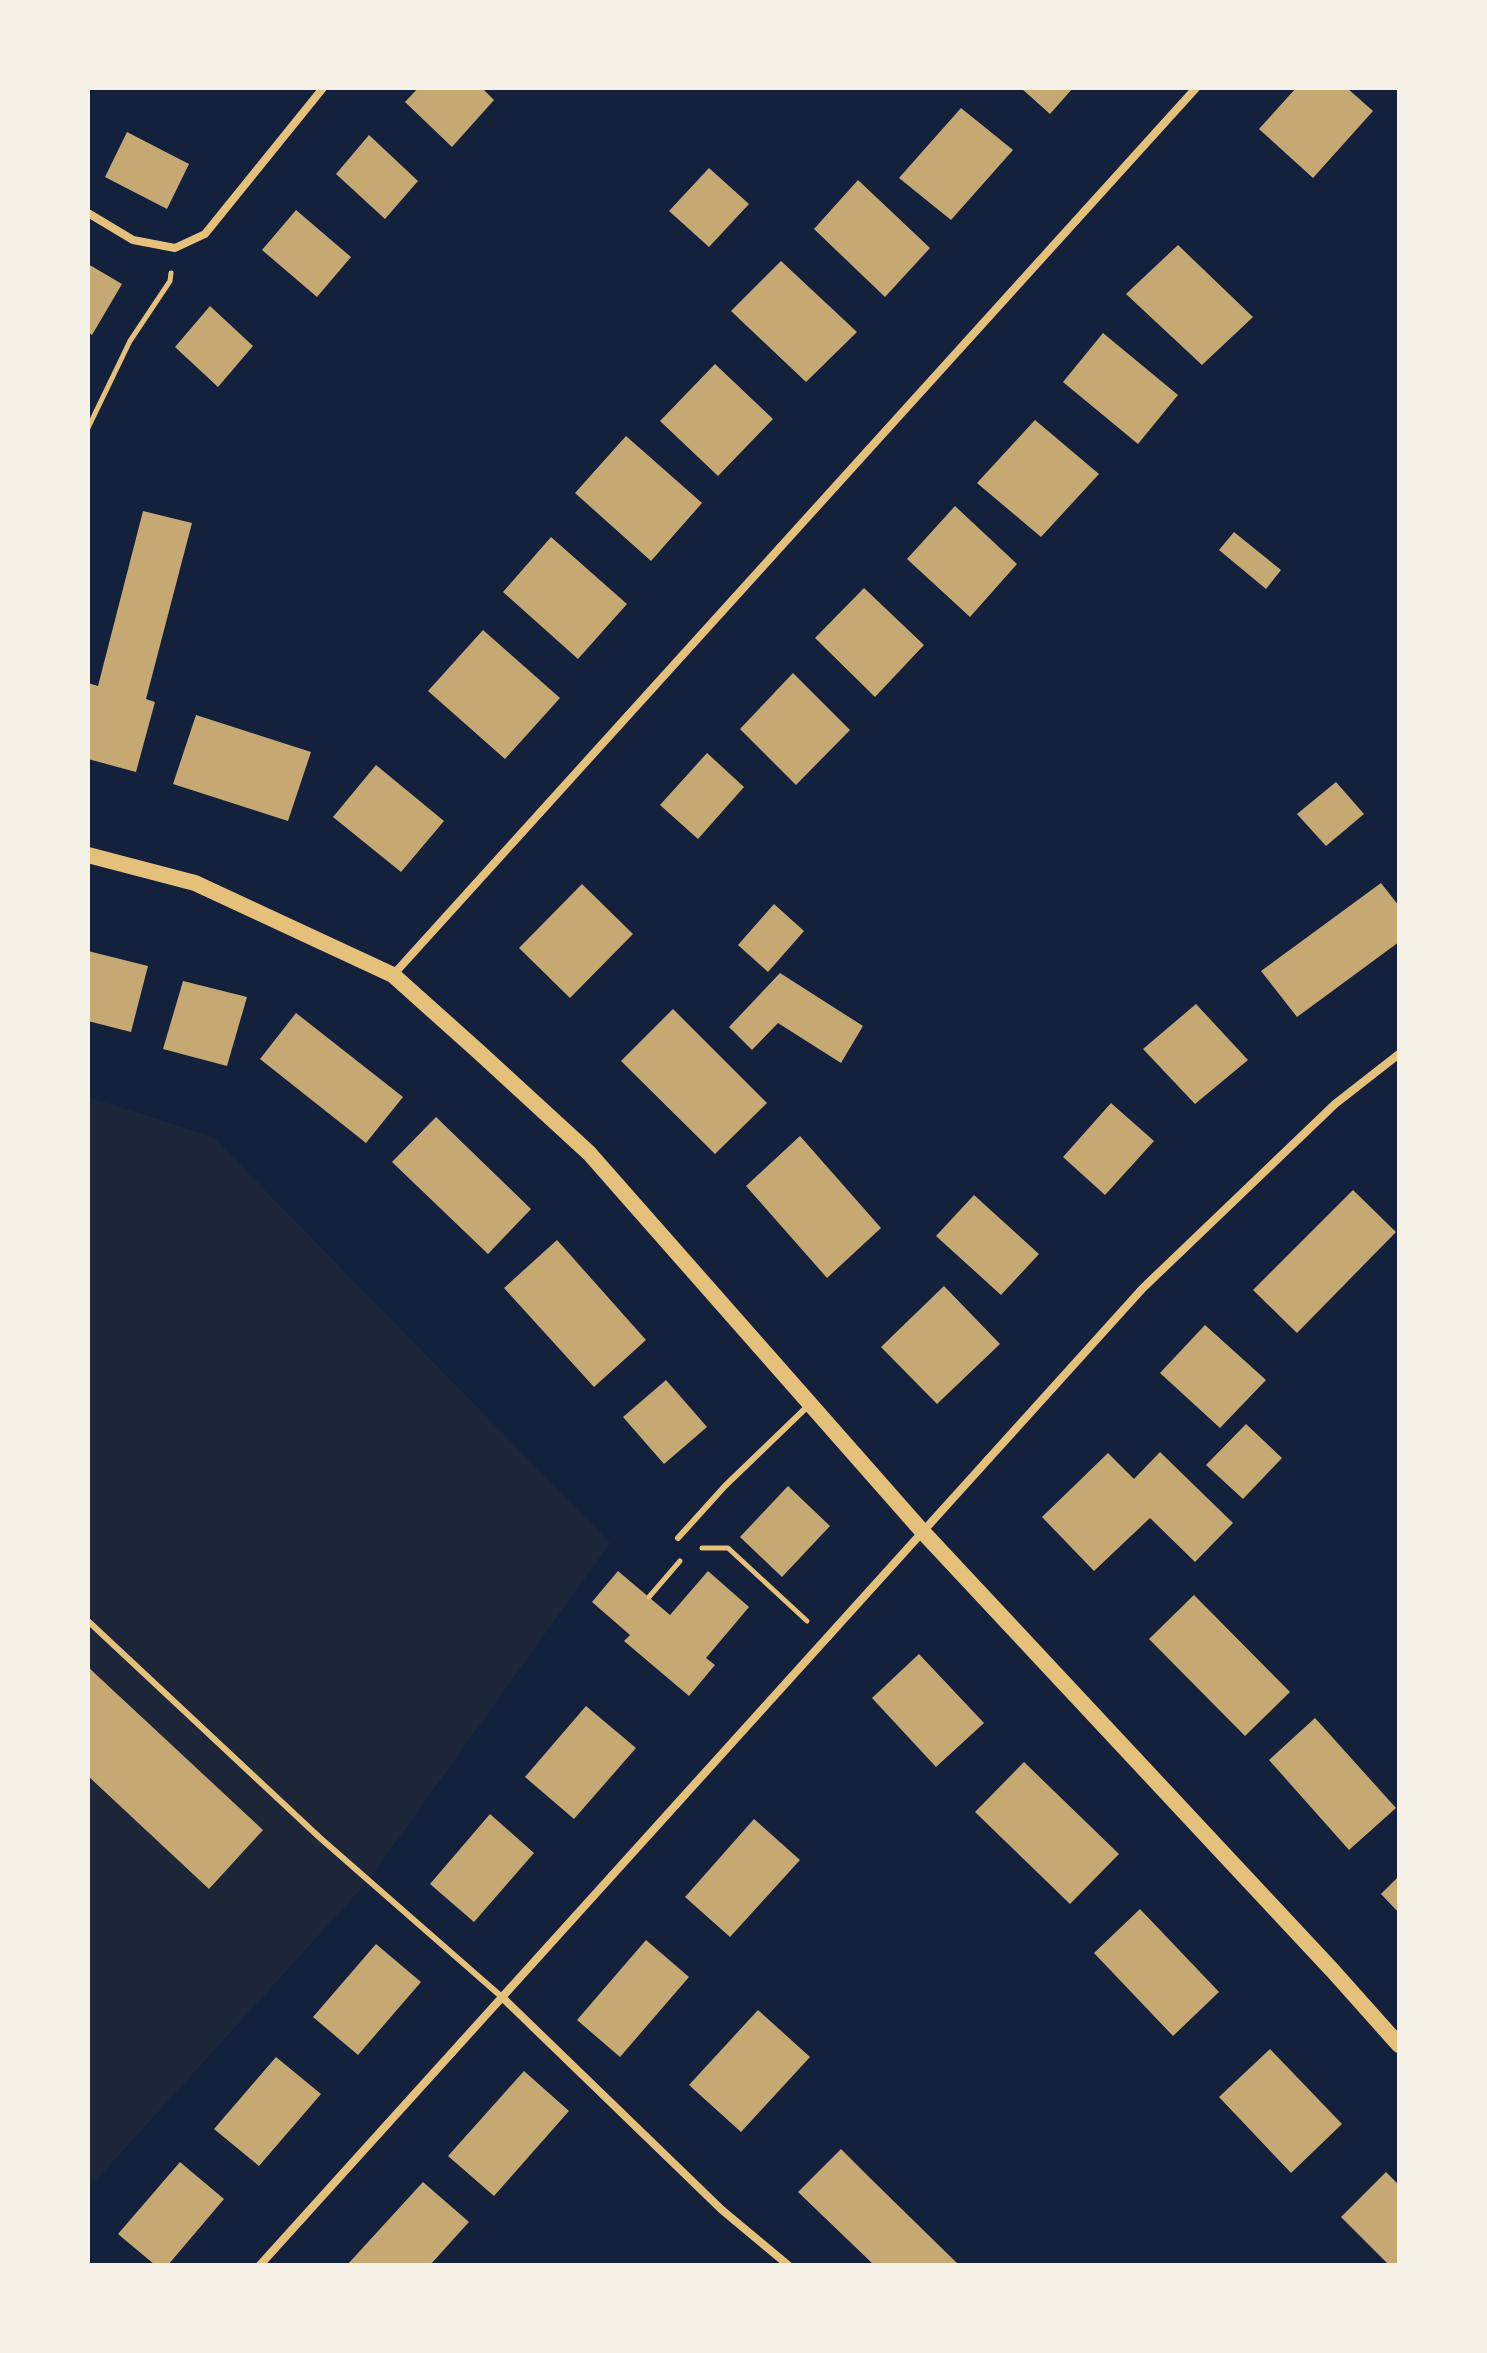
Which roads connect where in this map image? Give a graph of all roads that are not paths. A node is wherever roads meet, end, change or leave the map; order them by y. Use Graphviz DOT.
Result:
graph roads {
  1 [pos="323,88"];
  2 [pos="1196,88"];
  3 [pos="88,213"];
  4 [pos="88,855"];
  5 [pos="393,975"];
  6 [pos="1399,1054"];
  7 [pos="810,1404"];
  8 [pos="922,1531"];
  9 [pos="678,1538"];
  10 [pos="88,1621"];
  11 [pos="503,1998"];
  12 [pos="1399,2045"];
  13 [pos="260,2265"];
  14 [pos="788,2265"];
  1 -- 3 [label="street"];
  2 -- 5 [label="street"];
  4 -- 5 [label="main road"];
  5 -- 7 [label="main road"];
  6 -- 8 [label="street"];
  7 -- 8 [label="main road"];
  7 -- 9 [label="lane"];
  8 -- 11 [label="street"];
  8 -- 12 [label="main road"];
  10 -- 11 [label="lane"];
  11 -- 13 [label="street"];
  11 -- 14 [label="street"];
}
